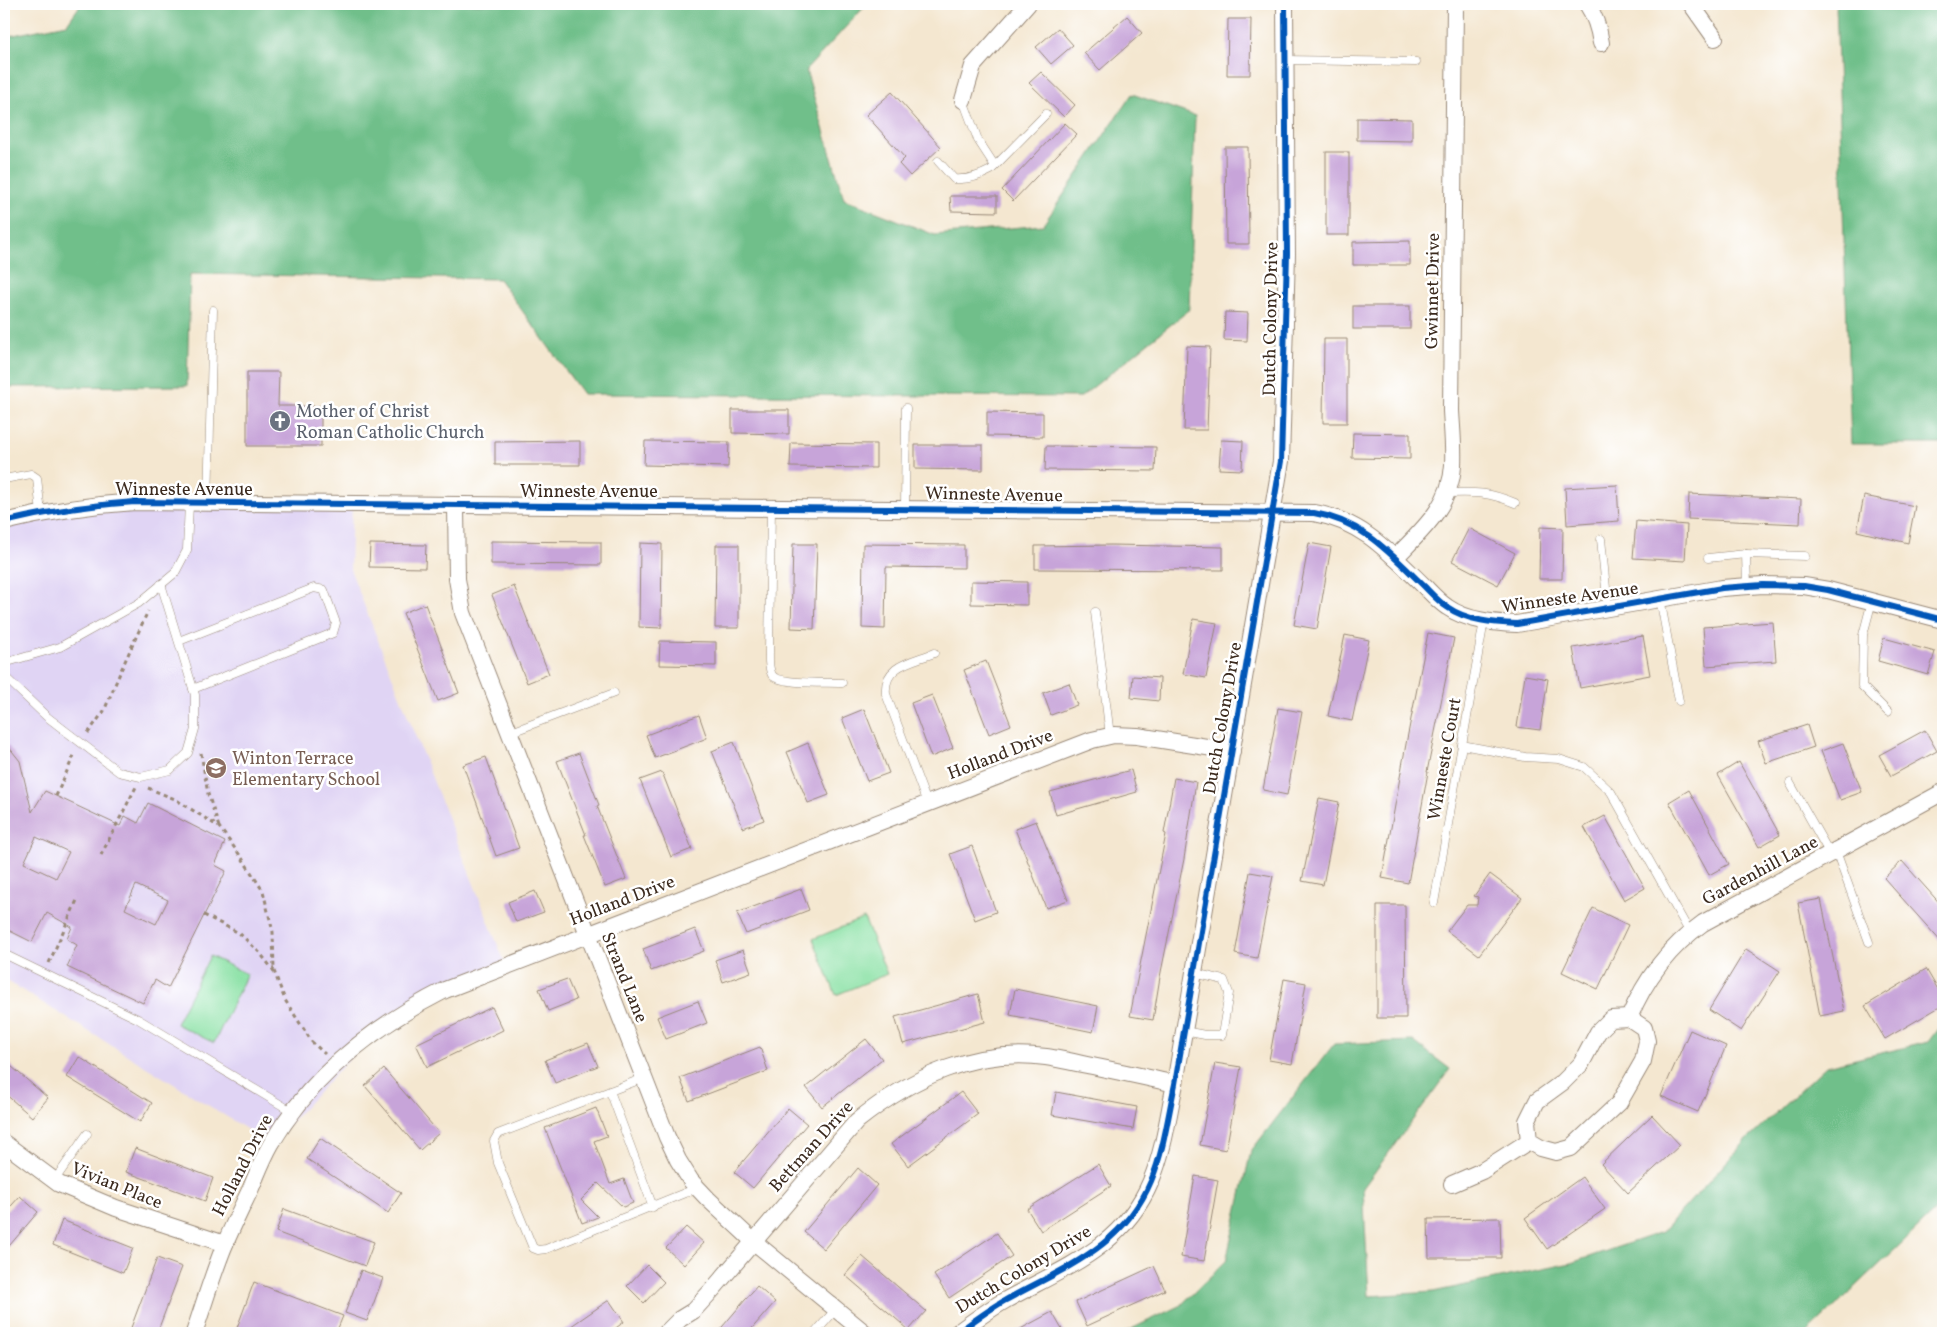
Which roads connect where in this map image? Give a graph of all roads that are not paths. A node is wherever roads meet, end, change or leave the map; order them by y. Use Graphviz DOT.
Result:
graph roads {
  1 [pos="1028,4"];
  2 [pos="1285,4"];
  3 [pos="1455,4"];
  4 [pos="1587,4"];
  5 [pos="1691,4"];
  6 [pos="1715,38"];
  7 [pos="1600,43"];
  8 [pos="1285,60"];
  9 [pos="1416,62"];
  10 [pos="963,100"];
  11 [pos="1046,114"];
  12 [pos="938,161"];
  13 [pos="995,166"];
  14 [pos="212,310"];
  15 [pos="906,408"];
  16 [pos="4,479"];
  17 [pos="1448,493"];
  18 [pos="189,503"];
  19 [pos="208,503"];
  20 [pos="1515,503"];
  21 [pos="456,506"];
  22 [pos="771,507"];
  23 [pos="905,508"];
  24 [pos="1273,512"];
  25 [pos="41,513"];
  26 [pos="4,522"];
  27 [pos="1601,539"];
  28 [pos="1746,554"];
  29 [pos="1805,556"];
  30 [pos="1395,558"];
  31 [pos="1708,558"];
  32 [pos="161,584"];
  33 [pos="1746,586"];
  34 [pos="1660,598"];
  35 [pos="1872,601"];
  36 [pos="1608,608"];
  37 [pos="1095,612"];
  38 [pos="1943,620"];
  39 [pos="1484,621"];
  40 [pos="178,642"];
  41 [pos="934,653"];
  42 [pos="4,664"];
  43 [pos="4,676"];
  44 [pos="842,683"];
  45 [pos="193,689"];
  46 [pos="614,693"];
  47 [pos="1679,701"];
  48 [pos="1888,712"];
  49 [pos="509,732"];
  50 [pos="1110,736"];
  51 [pos="1462,745"];
  52 [pos="1232,752"];
  53 [pos="1790,783"];
  54 [pos="1943,792"];
  55 [pos="926,804"];
  56 [pos="1833,853"];
  57 [pos="1434,903"];
  58 [pos="1690,933"];
  59 [pos="587,934"];
  60 [pos="1869,942"];
  61 [pos="4,954"];
  62 [pos="1194,973"];
  63 [pos="1628,1018"];
  64 [pos="1184,1031"];
  65 [pos="644,1078"];
  66 [pos="1176,1084"];
  67 [pos="610,1091"];
  68 [pos="293,1112"];
  69 [pos="87,1134"];
  70 [pos="1529,1141"];
  71 [pos="4,1143"];
  72 [pos="54,1181"];
  73 [pos="1452,1184"];
  74 [pos="697,1188"];
  75 [pos="653,1207"];
  76 [pos="754,1241"];
  77 [pos="225,1244"];
  78 [pos="836,1309"];
  79 [pos="194,1333"];
  80 [pos="666,1333"];
  81 [pos="815,1333"];
  82 [pos="865,1333"];
  83 [pos="956,1333"];
  1 -- 10 [label="street"];
  2 -- 8 [label="street, Dutch Colony Drive"];
  3 -- 17 [label="street, Gwinnet Drive"];
  4 -- 7 [label="street"];
  5 -- 6 [label="street"];
  8 -- 9 [label="lane"];
  8 -- 24 [label="street, Dutch Colony Drive"];
  10 -- 13 [label="lane"];
  11 -- 13 [label="lane"];
  12 -- 13 [label="lane"];
  14 -- 19 [label="lane"];
  15 -- 23 [label="lane"];
  16 -- 25 [label="lane"];
  17 -- 20 [label="lane"];
  17 -- 30 [label="street, Gwinnet Drive"];
  18 -- 19 [label="street, Winneste Avenue"];
  18 -- 25 [label="street, Winneste Avenue"];
  18 -- 32 [label="lane"];
  19 -- 21 [label="street, Winneste Avenue"];
  21 -- 22 [label="street, Winneste Avenue"];
  21 -- 49 [label="street, Strand Lane"];
  22 -- 23 [label="street, Winneste Avenue"];
  22 -- 44 [label="lane"];
  23 -- 24 [label="street, Winneste Avenue"];
  24 -- 30 [label="street, Winneste Avenue"];
  24 -- 52 [label="street, Dutch Colony Drive"];
  25 -- 26 [label="street, Winneste Avenue"];
  27 -- 36 [label="lane"];
  28 -- 29 [label="lane"];
  28 -- 31 [label="lane"];
  28 -- 33 [label="lane"];
  30 -- 39 [label="street, Winneste Avenue"];
  32 -- 40 [label="lane"];
  32 -- 42 [label="lane"];
  33 -- 34 [label="street, Winneste Avenue"];
  33 -- 35 [label="street, Winneste Avenue"];
  34 -- 36 [label="street, Winneste Avenue"];
  34 -- 47 [label="lane"];
  35 -- 38 [label="street, Winneste Avenue"];
  35 -- 48 [label="lane"];
  36 -- 39 [label="street, Winneste Avenue"];
  37 -- 50 [label="lane"];
  39 -- 51 [label="lane, Winneste Court"];
  40 -- 45 [label="lane"];
  40 -- 45 [label="lane"];
  41 -- 55 [label="lane"];
  43 -- 45 [label="lane"];
  46 -- 49 [label="lane"];
  49 -- 59 [label="street, Strand Lane"];
  50 -- 52 [label="street, Holland Drive"];
  50 -- 55 [label="street, Holland Drive"];
  51 -- 57 [label="lane, Winneste Court"];
  51 -- 58 [label="lane"];
  52 -- 62 [label="street, Dutch Colony Drive"];
  53 -- 56 [label="lane"];
  54 -- 56 [label="street, Gardenhill Lane"];
  55 -- 59 [label="street, Holland Drive"];
  56 -- 58 [label="street, Gardenhill Lane"];
  56 -- 60 [label="lane"];
  58 -- 63 [label="street, Gardenhill Lane"];
  59 -- 65 [label="street, Strand Lane"];
  59 -- 68 [label="street, Holland Drive"];
  61 -- 68 [label="lane"];
  62 -- 64 [label="street, Dutch Colony Drive"];
  62 -- 64 [label="lane"];
  63 -- 70 [label="street"];
  63 -- 70 [label="street"];
  64 -- 66 [label="street, Dutch Colony Drive"];
  65 -- 67 [label="lane"];
  65 -- 74 [label="street, Strand Lane"];
  66 -- 76 [label="street, Bettman Drive"];
  66 -- 83 [label="street, Dutch Colony Drive"];
  67 -- 75 [label="lane"];
  67 -- 75 [label="lane"];
  68 -- 77 [label="street, Holland Drive"];
  69 -- 72 [label="lane"];
  70 -- 73 [label="street"];
  71 -- 72 [label="street, Vivian Place"];
  72 -- 77 [label="street, Vivian Place"];
  74 -- 75 [label="lane"];
  74 -- 76 [label="street, Strand Lane"];
  76 -- 78 [label="street, Strand Lane"];
  76 -- 80 [label="street, Bettman Drive"];
  77 -- 79 [label="street, Holland Drive"];
  78 -- 81 [label="lane"];
  78 -- 82 [label="street, Strand Lane"];
}
